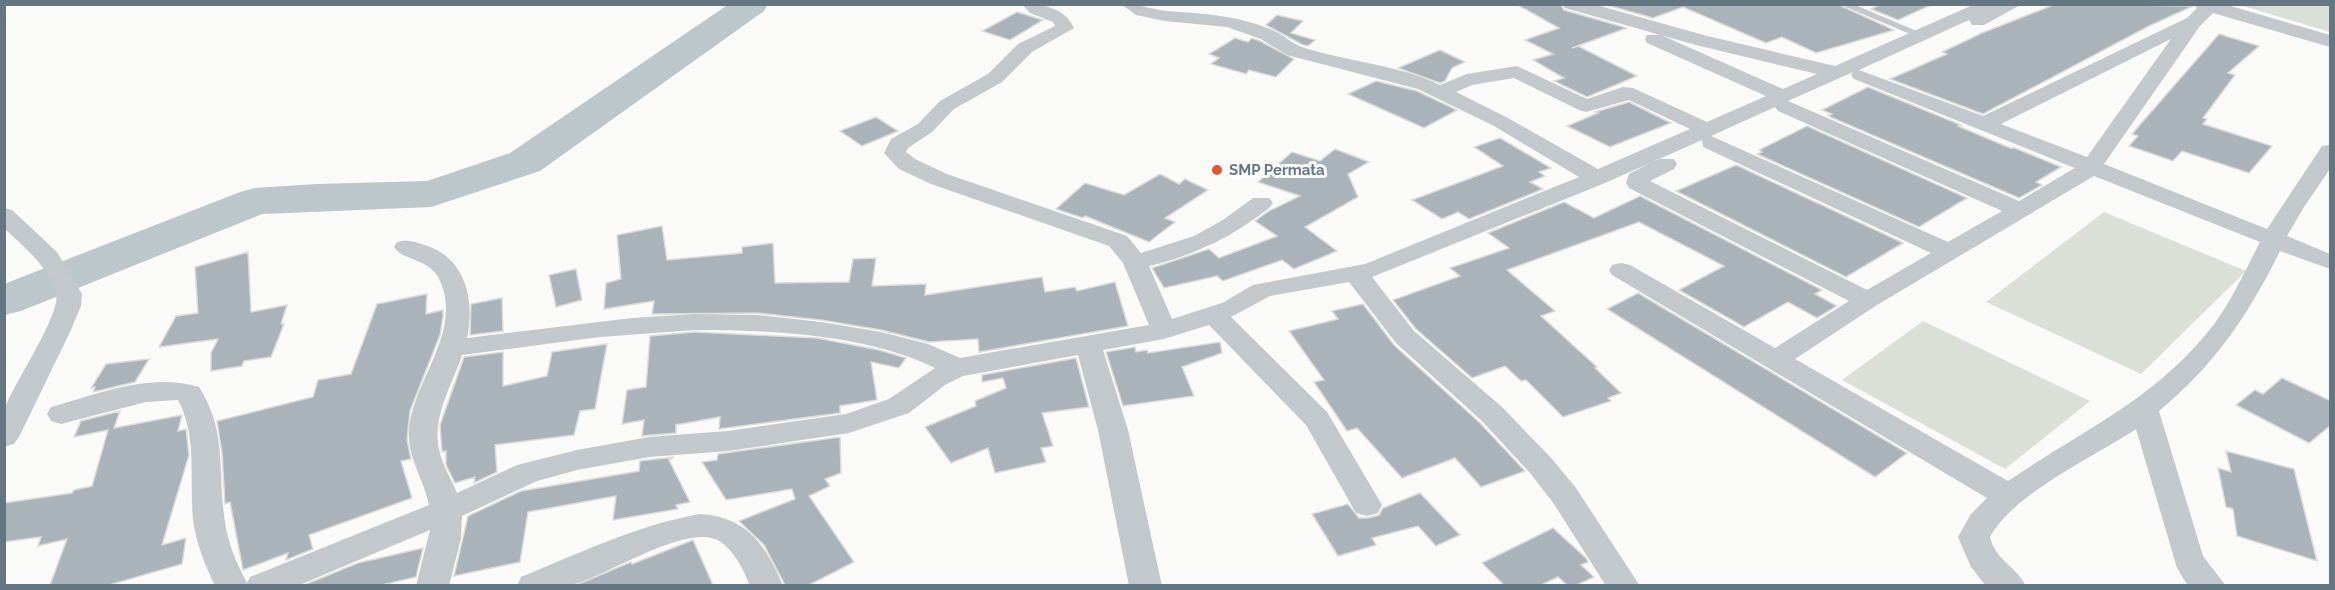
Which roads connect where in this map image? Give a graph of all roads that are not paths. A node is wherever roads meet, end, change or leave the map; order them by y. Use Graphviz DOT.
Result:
graph roads {
  1 [pos="1031,4"];
  2 [pos="1131,4"];
  3 [pos="1571,4"];
  4 [pos="1636,4"];
  5 [pos="1843,4"];
  6 [pos="1991,4"];
  7 [pos="2013,4"];
  8 [pos="2202,11"];
  9 [pos="1611,14"];
  10 [pos="1921,34"];
  11 [pos="1653,39"];
  12 [pos="2331,41"];
  13 [pos="1835,72"];
  14 [pos="1861,75"];
  15 [pos="1440,92"];
  16 [pos="1784,102"];
  17 [pos="1982,125"];
  18 [pos="1709,136"];
  19 [pos="2331,152"];
  20 [pos="2090,169"];
  21 [pos="1597,178"];
  22 [pos="1261,203"];
  23 [pos="2022,211"];
  24 [pos="4,215"];
  25 [pos="2274,238"];
  26 [pos="406,248"];
  27 [pos="1949,252"];
  28 [pos="1136,262"];
  29 [pos="2331,262"];
  30 [pos="1621,270"];
  31 [pos="1357,275"];
  32 [pos="1868,300"];
  33 [pos="1215,316"];
  34 [pos="1164,331"];
  35 [pos="1088,344"];
  36 [pos="451,348"];
  37 [pos="1777,359"];
  38 [pos="956,368"];
  39 [pos="2144,407"];
  40 [pos="61,414"];
  41 [pos="4,437"];
  42 [pos="2009,496"];
  43 [pos="1367,505"];
  44 [pos="447,510"];
  45 [pos="232,585"];
  46 [pos="262,585"];
  47 [pos="432,585"];
  48 [pos="533,585"];
  49 [pos="767,585"];
  50 [pos="1146,585"];
  51 [pos="1624,585"];
  52 [pos="2010,585"];
  53 [pos="2210,585"];
  1 -- 28 [label="street"];
  2 -- 15 [label="street"];
  3 -- 9 [label="street"];
  4 -- 9 [label="street"];
  5 -- 10 [label="lane"];
  6 -- 10 [label="street"];
  7 -- 14 [label="street"];
  8 -- 12 [label="street"];
  8 -- 17 [label="street"];
  8 -- 20 [label="street"];
  9 -- 13 [label="street"];
  10 -- 13 [label="street"];
  11 -- 16 [label="street"];
  13 -- 16 [label="street"];
  14 -- 16 [label="street"];
  14 -- 17 [label="street"];
  15 -- 18 [label="street"];
  15 -- 21 [label="street"];
  16 -- 18 [label="street"];
  16 -- 23 [label="street"];
  17 -- 20 [label="street"];
  18 -- 21 [label="street"];
  18 -- 27 [label="street"];
  18 -- 32 [label="street"];
  19 -- 25 [label="street"];
  20 -- 23 [label="street"];
  20 -- 25 [label="street"];
  21 -- 31 [label="street"];
  22 -- 28 [label="street"];
  23 -- 27 [label="street"];
  24 -- 41 [label="street"];
  25 -- 29 [label="street"];
  25 -- 39 [label="street"];
  26 -- 36 [label="street"];
  27 -- 32 [label="street"];
  28 -- 34 [label="street"];
  30 -- 37 [label="street"];
  31 -- 33 [label="street"];
  31 -- 51 [label="street"];
  32 -- 37 [label="street"];
  33 -- 34 [label="street"];
  33 -- 43 [label="street"];
  34 -- 35 [label="street"];
  35 -- 38 [label="street"];
  35 -- 50 [label="street"];
  36 -- 38 [label="street"];
  36 -- 44 [label="street"];
  37 -- 42 [label="street"];
  38 -- 44 [label="street"];
  39 -- 42 [label="street"];
  39 -- 53 [label="street"];
  40 -- 45 [label="street"];
  42 -- 52 [label="street"];
  44 -- 46 [label="street"];
  44 -- 47 [label="street"];
  48 -- 49 [label="street"];
}
